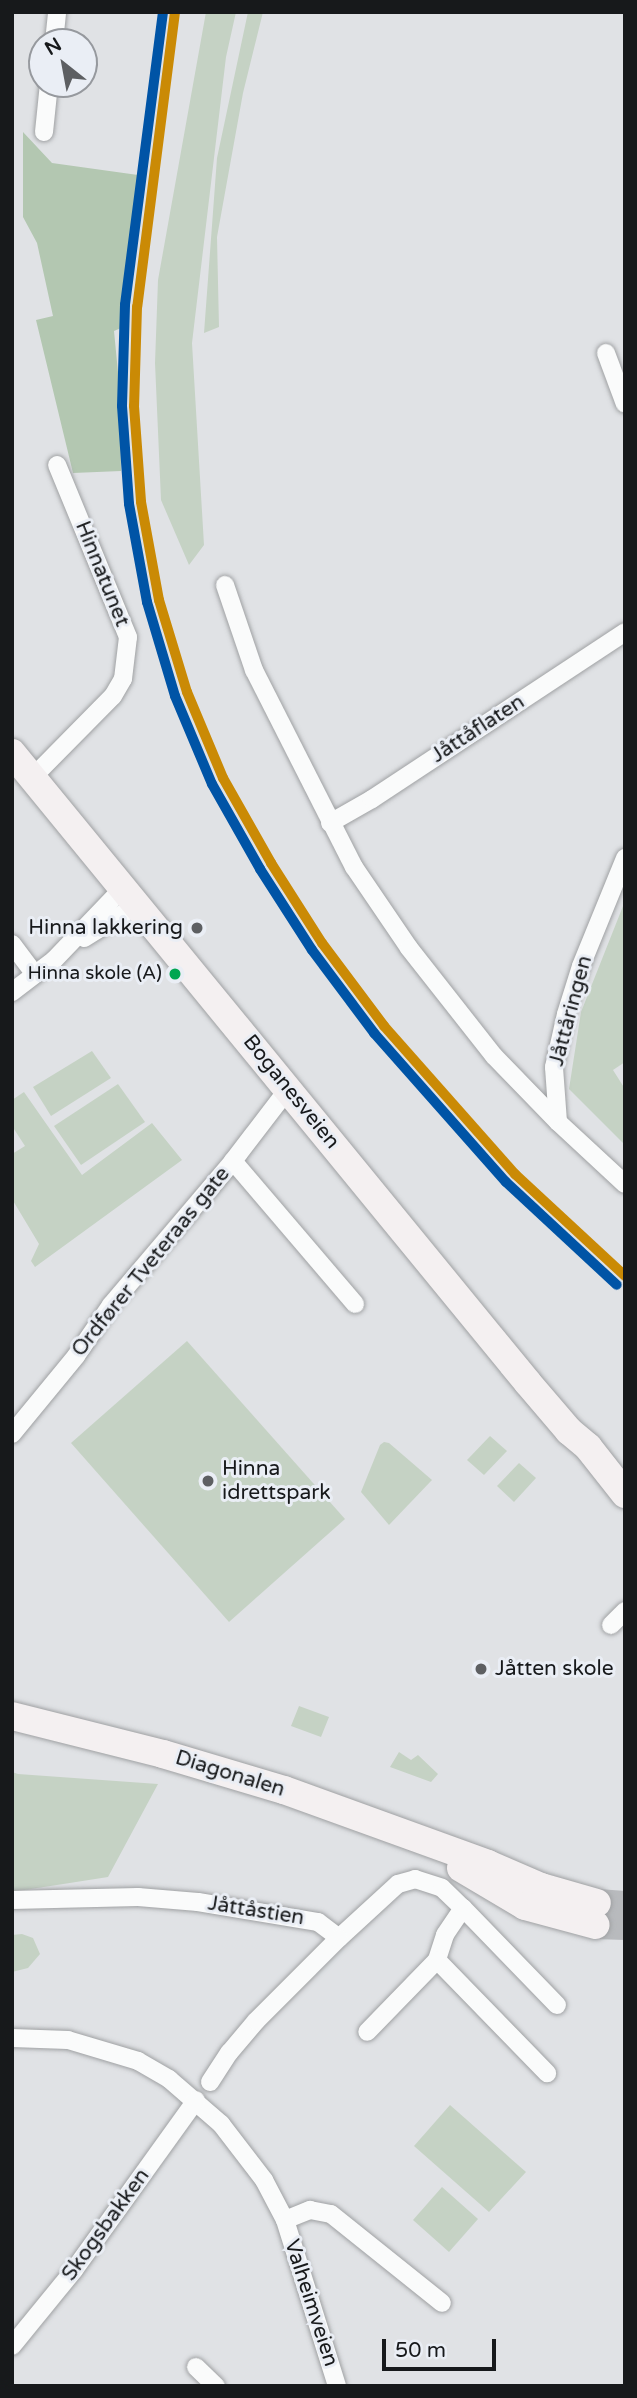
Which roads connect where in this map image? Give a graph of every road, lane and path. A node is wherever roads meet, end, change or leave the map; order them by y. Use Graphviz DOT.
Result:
graph roads {
  1 [pos="48,98"];
  2 [pos="44,132"];
  3 [pos="606,353"];
  4 [pos="625,404"];
  5 [pos="57,465"];
  6 [pos="225,585"];
  7 [pos="625,632"];
  8 [pos="12,753"];
  9 [pos="33,778"];
  10 [pos="330,823"];
  11 [pos="625,858"];
  12 [pos="130,896"];
  13 [pos="12,944"];
  14 [pos="35,974"];
  15 [pos="12,992"];
  16 [pos="288,1089"];
  17 [pos="558,1122"];
  18 [pos="233,1161"];
  19 [pos="625,1184"];
  20 [pos="355,1304"];
  21 [pos="569,1431"];
  22 [pos="12,1434"];
  23 [pos="625,1494"];
  24 [pos="625,1518"];
  25 [pos="625,1611"];
  26 [pos="611,1625"];
  27 [pos="18,1718"];
  28 [pos="12,1900"];
  29 [pos="463,1908"];
  30 [pos="596,1914"];
  31 [pos="339,1938"];
  32 [pos="437,1960"];
  33 [pos="557,2005"];
  34 [pos="367,2032"];
  35 [pos="12,2038"];
  36 [pos="547,2073"];
  37 [pos="210,2082"];
  38 [pos="196,2101"];
  39 [pos="285,2220"];
  40 [pos="442,2302"];
  41 [pos="12,2346"];
  42 [pos="196,2367"];
  43 [pos="216,2386"];
  44 [pos="337,2386"];
  1 -- 2 [label="street"];
  3 -- 4 [label="street"];
  5 -- 9 [label="street, Hinnatunet"];
  6 -- 10 [label="street"];
  7 -- 10 [label="street, Jåttåflaten"];
  8 -- 9 [label="main road, Boganesveien"];
  9 -- 12 [label="main road, Boganesveien"];
  10 -- 17 [label="street"];
  11 -- 17 [label="street, Jåttåringen"];
  12 -- 14 [label="street"];
  12 -- 16 [label="main road, Boganesveien"];
  13 -- 14 [label="street"];
  14 -- 15 [label="street"];
  16 -- 18 [label="street, Ordfører Tveteraas gate"];
  16 -- 21 [label="main road, Boganesveien"];
  17 -- 19 [label="street"];
  18 -- 20 [label="street"];
  18 -- 22 [label="street, Ordfører Tveteraas gate"];
  21 -- 23 [label="main road, Boganesveien"];
  21 -- 24 [label="main road, Boganesveien"];
  25 -- 26 [label="street"];
  27 -- 30 [label="main road, Diagonalen"];
  28 -- 31 [label="street, Jåttåstien"];
  29 -- 31 [label="street"];
  29 -- 32 [label="street"];
  29 -- 33 [label="street"];
  31 -- 37 [label="street"];
  32 -- 34 [label="street"];
  32 -- 36 [label="street"];
  35 -- 38 [label="street, Valheimveien"];
  38 -- 39 [label="street, Valheimveien"];
  38 -- 41 [label="street, Skogsbakken"];
  39 -- 40 [label="street, Valheimveien"];
  39 -- 44 [label="street, Valheimveien"];
  42 -- 43 [label="street"];
}
